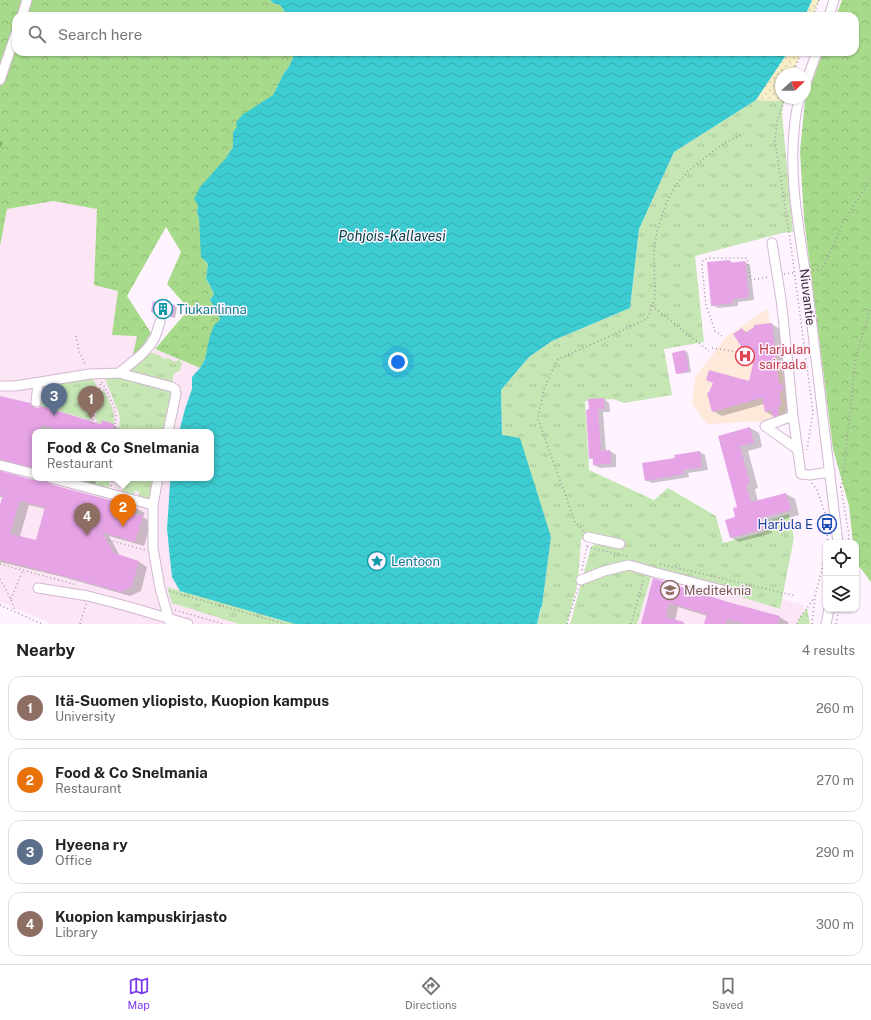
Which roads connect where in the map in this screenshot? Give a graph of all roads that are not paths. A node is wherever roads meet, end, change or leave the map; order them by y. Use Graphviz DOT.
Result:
graph roads {
  1 [pos="27,0"];
  2 [pos="834,0"];
  3 [pos="23,12"];
  4 [pos="830,12"];
  5 [pos="12,45"];
  6 [pos="816,56"];
  7 [pos="811,68"];
  8 [pos="0,80"];
  9 [pos="798,104"];
  10 [pos="772,243"];
  11 [pos="160,322"];
  12 [pos="119,373"];
  13 [pos="38,383"];
  14 [pos="0,386"];
  15 [pos="36,402"];
  16 [pos="793,416"];
  17 [pos="169,429"];
  18 [pos="797,449"];
  19 [pos="0,464"];
  20 [pos="830,472"];
  21 [pos="32,473"];
  22 [pos="61,481"];
  23 [pos="157,481"];
  24 [pos="153,505"];
  25 [pos="838,540"];
  26 [pos="588,542"];
  27 [pos="620,544"];
  28 [pos="580,580"];
  29 [pos="38,588"];
  30 [pos="722,590"];
  31 [pos="828,612"];
  32 [pos="170,621"];
  33 [pos="188,624"];
  34 [pos="826,624"];
  1 -- 3 [label="street"];
  2 -- 4 [label="street"];
  5 -- 8 [label="street"];
  6 -- 7 [label="street"];
  9 -- 20 [label="street, Niuvantie"];
  10 -- 16 [label="street"];
  11 -- 12 [label="street"];
  12 -- 13 [label="street"];
  12 -- 17 [label="street"];
  13 -- 14 [label="street"];
  13 -- 15 [label="street"];
  16 -- 18 [label="street"];
  16 -- 18 [label="street"];
  18 -- 20 [label="street"];
  19 -- 21 [label="street"];
  20 -- 25 [label="street, Niuvantie"];
  22 -- 24 [label="street"];
  23 -- 24 [label="street"];
  24 -- 32 [label="street"];
  26 -- 27 [label="street"];
  28 -- 30 [label="street"];
  29 -- 32 [label="street"];
  31 -- 34 [label="street"];
  32 -- 33 [label="street"];
}
